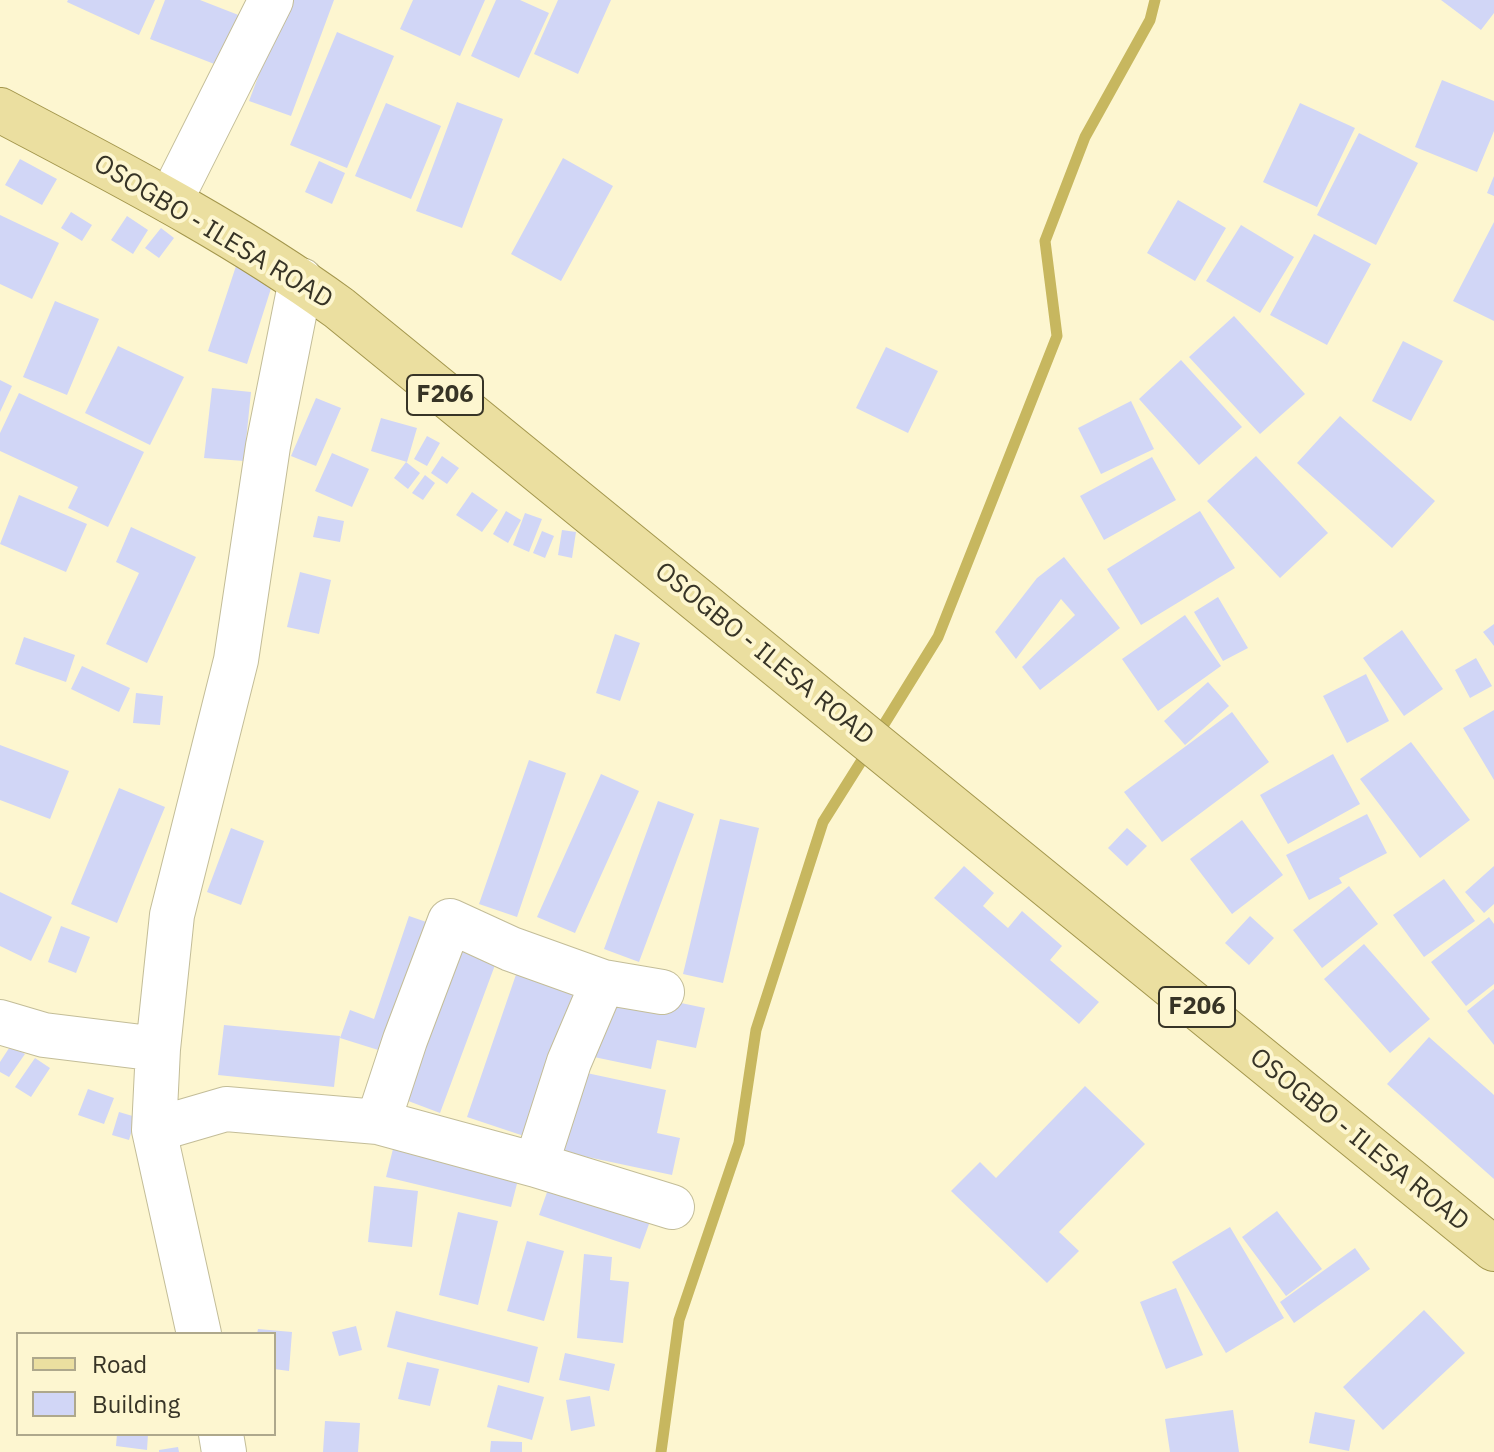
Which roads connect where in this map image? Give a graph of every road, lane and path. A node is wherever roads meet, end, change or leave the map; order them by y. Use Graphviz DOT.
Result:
graph roads {
  1 [pos="271,0"];
  2 [pos="0,110"];
  3 [pos="170,201"];
  4 [pos="301,280"];
  5 [pos="603,982"];
  6 [pos="662,992"];
  7 [pos="0,1022"];
  8 [pos="158,1049"];
  9 [pos="378,1122"];
  10 [pos="154,1130"];
  11 [pos="536,1165"];
  12 [pos="672,1207"];
  13 [pos="1494,1249"];
  14 [pos="199,1332"];
  1 -- 3 [label="street"];
  2 -- 3 [label="main road, OSOGBO - ILESA ROAD / F206"];
  3 -- 4 [label="main road, OSOGBO - ILESA ROAD / F206"];
  4 -- 8 [label="street"];
  4 -- 13 [label="main road, OSOGBO - ILESA ROAD / F206"];
  5 -- 6 [label="street"];
  5 -- 9 [label="street"];
  5 -- 11 [label="street"];
  7 -- 8 [label="street"];
  8 -- 10 [label="street"];
  9 -- 10 [label="street"];
  9 -- 11 [label="street"];
  10 -- 14 [label="street"];
  11 -- 12 [label="street"];
}
